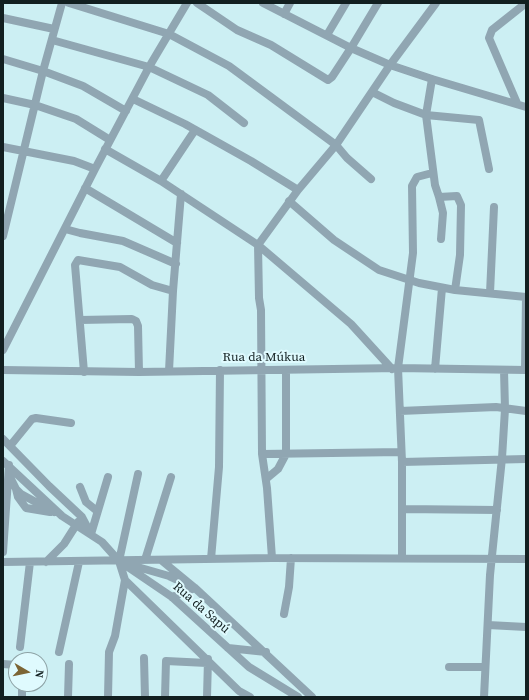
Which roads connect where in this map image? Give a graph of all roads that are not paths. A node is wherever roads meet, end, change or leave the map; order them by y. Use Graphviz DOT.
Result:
graph roads {
  1 [pos="62,3"];
  2 [pos="70,3"];
  3 [pos="187,3"];
  4 [pos="197,3"];
  5 [pos="263,3"];
  6 [pos="290,3"];
  7 [pos="346,3"];
  8 [pos="378,3"];
  9 [pos="436,3"];
  10 [pos="526,3"];
  11 [pos="284,14"];
  12 [pos="3,18"];
  13 [pos="54,29"];
  14 [pos="169,34"];
  15 [pos="327,35"];
  16 [pos="52,40"];
  17 [pos="351,48"];
  18 [pos="3,59"];
  19 [pos="390,65"];
  20 [pos="149,67"];
  21 [pos="43,71"];
  22 [pos="432,79"];
  23 [pos="372,92"];
  24 [pos="3,98"];
  25 [pos="133,99"];
  26 [pos="517,103"];
  27 [pos="35,105"];
  28 [pos="526,106"];
  29 [pos="126,111"];
  30 [pos="426,115"];
  31 [pos="244,123"];
  32 [pos="195,130"];
  33 [pos="110,140"];
  34 [pos="336,145"];
  35 [pos="3,147"];
  36 [pos="105,149"];
  37 [pos="23,151"];
  38 [pos="94,168"];
  39 [pos="489,169"];
  40 [pos="432,173"];
  41 [pos="371,179"];
  42 [pos="161,181"];
  43 [pos="85,188"];
  44 [pos="298,190"];
  45 [pos="181,194"];
  46 [pos="439,197"];
  47 [pos="289,202"];
  48 [pos="494,207"];
  49 [pos="65,229"];
  50 [pos="3,236"];
  51 [pos="441,239"];
  52 [pos="177,243"];
  53 [pos="258,245"];
  54 [pos="176,264"];
  55 [pos="409,281"];
  56 [pos="442,288"];
  57 [pos="455,290"];
  58 [pos="173,291"];
  59 [pos="490,293"];
  60 [pos="526,297"];
  61 [pos="80,320"];
  62 [pos="3,350"];
  63 [pos="262,369"];
  64 [pos="395,369"];
  65 [pos="435,369"];
  66 [pos="3,370"];
  67 [pos="220,370"];
  68 [pos="286,370"];
  69 [pos="504,370"];
  70 [pos="526,370"];
  71 [pos="169,371"];
  72 [pos="84,372"];
  73 [pos="139,372"];
  74 [pos="505,409"];
  75 [pos="400,411"];
  76 [pos="526,411"];
  77 [pos="71,423"];
  78 [pos="3,439"];
  79 [pos="10,446"];
  80 [pos="401,452"];
  81 [pos="262,454"];
  82 [pos="286,454"];
  83 [pos="502,458"];
  84 [pos="526,459"];
  85 [pos="402,462"];
  86 [pos="6,463"];
  87 [pos="8,474"];
  88 [pos="138,474"];
  89 [pos="108,477"];
  90 [pos="171,477"];
  91 [pos="266,479"];
  92 [pos="80,487"];
  93 [pos="402,509"];
  94 [pos="497,510"];
  95 [pos="98,511"];
  96 [pos="62,516"];
  97 [pos="82,517"];
  98 [pos="76,526"];
  99 [pos="91,534"];
  100 [pos="3,552"];
  101 [pos="272,558"];
  102 [pos="291,558"];
  103 [pos="402,558"];
  104 [pos="491,558"];
  105 [pos="211,559"];
  106 [pos="526,559"];
  107 [pos="145,560"];
  108 [pos="161,560"];
  109 [pos="118,561"];
  110 [pos="3,562"];
  111 [pos="30,562"];
  112 [pos="46,562"];
  113 [pos="79,562"];
  114 [pos="125,580"];
  115 [pos="196,588"];
  116 [pos="172,597"];
  117 [pos="284,614"];
  118 [pos="488,625"];
  119 [pos="526,627"];
  120 [pos="20,647"];
  121 [pos="228,648"];
  122 [pos="59,652"];
  123 [pos="266,652"];
  124 [pos="144,658"];
  125 [pos="208,661"];
  126 [pos="69,664"];
  127 [pos="448,667"];
  128 [pos="485,667"];
  129 [pos="239,694"];
  130 [pos="298,696"];
  131 [pos="68,697"];
  132 [pos="108,697"];
  133 [pos="145,697"];
  134 [pos="165,697"];
  135 [pos="207,697"];
  136 [pos="250,697"];
  137 [pos="312,697"];
  138 [pos="484,697"];
  1 -- 13 [label="street"];
  2 -- 14 [label="street"];
  3 -- 14 [label="street"];
  4 -- 17 [label="street"];
  5 -- 11 [label="street"];
  6 -- 11 [label="street"];
  7 -- 15 [label="street"];
  8 -- 17 [label="street"];
  9 -- 19 [label="street"];
  10 -- 26 [label="street"];
  11 -- 15 [label="street"];
  12 -- 13 [label="street"];
  13 -- 16 [label="street"];
  14 -- 20 [label="street"];
  14 -- 34 [label="street"];
  15 -- 17 [label="street"];
  16 -- 20 [label="street"];
  16 -- 21 [label="street"];
  17 -- 19 [label="street"];
  18 -- 21 [label="street"];
  19 -- 22 [label="street"];
  19 -- 23 [label="street"];
  20 -- 25 [label="street"];
  20 -- 31 [label="street"];
  21 -- 27 [label="street"];
  21 -- 29 [label="street"];
  22 -- 26 [label="street"];
  22 -- 30 [label="street"];
  23 -- 30 [label="street"];
  23 -- 34 [label="street"];
  24 -- 27 [label="street"];
  25 -- 29 [label="street"];
  25 -- 32 [label="street"];
  26 -- 28 [label="street"];
  27 -- 33 [label="street"];
  27 -- 37 [label="street"];
  29 -- 33 [label="street"];
  30 -- 39 [label="street"];
  30 -- 40 [label="street"];
  32 -- 42 [label="street"];
  32 -- 44 [label="street"];
  33 -- 36 [label="street"];
  34 -- 41 [label="street"];
  34 -- 44 [label="street"];
  35 -- 37 [label="street"];
  36 -- 38 [label="street"];
  36 -- 42 [label="street"];
  37 -- 38 [label="street"];
  37 -- 50 [label="street"];
  38 -- 43 [label="street"];
  40 -- 46 [label="street"];
  40 -- 55 [label="street"];
  42 -- 45 [label="street"];
  43 -- 49 [label="street"];
  43 -- 52 [label="street"];
  44 -- 47 [label="street"];
  45 -- 52 [label="street"];
  45 -- 53 [label="street"];
  46 -- 51 [label="street"];
  46 -- 57 [label="street"];
  47 -- 53 [label="street"];
  47 -- 55 [label="street"];
  48 -- 59 [label="street"];
  49 -- 54 [label="street"];
  49 -- 62 [label="street"];
  52 -- 54 [label="street"];
  53 -- 63 [label="street"];
  53 -- 64 [label="street"];
  54 -- 58 [label="street"];
  55 -- 56 [label="street"];
  55 -- 64 [label="street"];
  56 -- 57 [label="street"];
  56 -- 65 [label="street"];
  57 -- 59 [label="street"];
  58 -- 61 [label="street"];
  58 -- 71 [label="street"];
  59 -- 60 [label="street"];
  60 -- 70 [label="street"];
  61 -- 72 [label="street"];
  61 -- 73 [label="street"];
  63 -- 67 [label="street, Rua da Múkua"];
  63 -- 68 [label="street, Rua da Múkua"];
  63 -- 81 [label="street"];
  64 -- 65 [label="street, Rua da Múkua"];
  64 -- 68 [label="street, Rua da Múkua"];
  64 -- 75 [label="street"];
  65 -- 69 [label="street, Rua da Múkua"];
  66 -- 72 [label="street, Rua da Múkua"];
  67 -- 71 [label="street, Rua da Múkua"];
  67 -- 105 [label="street"];
  68 -- 82 [label="street"];
  69 -- 70 [label="street, Rua da Múkua"];
  69 -- 74 [label="street"];
  71 -- 73 [label="street, Rua da Múkua"];
  72 -- 73 [label="street, Rua da Múkua"];
  74 -- 75 [label="street"];
  74 -- 76 [label="street"];
  74 -- 83 [label="street"];
  75 -- 80 [label="street"];
  77 -- 79 [label="street"];
  78 -- 79 [label="street, Rua da Sapú"];
  79 -- 97 [label="street, Rua da Sapú"];
  80 -- 82 [label="street"];
  80 -- 85 [label="street"];
  81 -- 82 [label="street"];
  81 -- 91 [label="street"];
  82 -- 91 [label="street"];
  83 -- 84 [label="street"];
  83 -- 85 [label="street"];
  83 -- 94 [label="street"];
  85 -- 93 [label="street"];
  86 -- 87 [label="street"];
  86 -- 96 [label="street, Rua da Sapú"];
  87 -- 96 [label="street"];
  87 -- 100 [label="street"];
  88 -- 109 [label="street"];
  89 -- 95 [label="street"];
  90 -- 107 [label="street"];
  91 -- 101 [label="street"];
  92 -- 95 [label="street"];
  93 -- 94 [label="street"];
  93 -- 103 [label="street"];
  94 -- 104 [label="street"];
  95 -- 99 [label="street"];
  96 -- 98 [label="street, Rua da Sapú"];
  97 -- 98 [label="street"];
  97 -- 99 [label="street, Rua da Sapú"];
  98 -- 99 [label="street, Rua da Sapú"];
  98 -- 112 [label="street"];
  99 -- 109 [label="street, Rua da Sapú"];
  101 -- 102 [label="street"];
  101 -- 105 [label="street"];
  102 -- 103 [label="street"];
  102 -- 117 [label="street"];
  103 -- 104 [label="street"];
  104 -- 106 [label="street"];
  104 -- 118 [label="street"];
  105 -- 108 [label="street"];
  107 -- 108 [label="street"];
  107 -- 109 [label="street"];
  108 -- 115 [label="street"];
  109 -- 113 [label="street"];
  109 -- 114 [label="street"];
  109 -- 115 [label="street"];
  109 -- 116 [label="street, Rua da Sapú"];
  110 -- 111 [label="street"];
  111 -- 112 [label="street"];
  111 -- 120 [label="street"];
  112 -- 113 [label="street"];
  113 -- 122 [label="street"];
  114 -- 125 [label="street"];
  114 -- 132 [label="street"];
  115 -- 116 [label="street"];
  115 -- 123 [label="street"];
  116 -- 121 [label="street, Rua da Sapú"];
  118 -- 119 [label="street"];
  118 -- 128 [label="street"];
  121 -- 123 [label="street"];
  121 -- 130 [label="street, Rua da Sapú"];
  123 -- 137 [label="street"];
  124 -- 133 [label="street"];
  125 -- 129 [label="street"];
  125 -- 134 [label="street"];
  125 -- 135 [label="street"];
  126 -- 131 [label="street"];
  127 -- 128 [label="street"];
  128 -- 138 [label="street"];
  129 -- 136 [label="street"];
}
